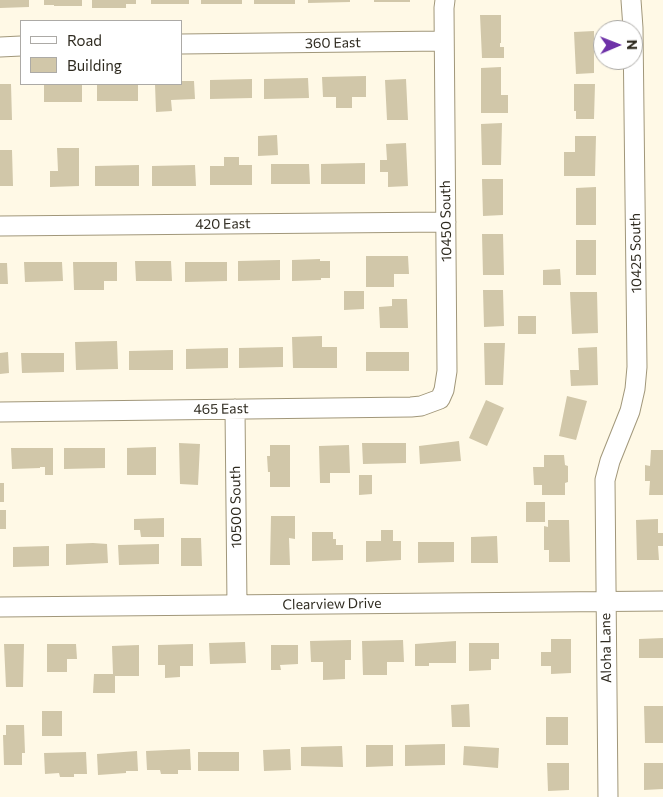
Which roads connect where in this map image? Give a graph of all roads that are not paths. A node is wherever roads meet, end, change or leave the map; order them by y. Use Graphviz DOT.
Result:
graph roads {
  1 [pos="446,0"];
  2 [pos="631,0"];
  3 [pos="444,41"];
  4 [pos="182,44"];
  5 [pos="20,46"];
  6 [pos="0,47"];
  7 [pos="446,222"];
  8 [pos="0,226"];
  9 [pos="440,399"];
  10 [pos="235,409"];
  11 [pos="0,412"];
  12 [pos="605,500"];
  13 [pos="606,601"];
  14 [pos="663,601"];
  15 [pos="237,605"];
  16 [pos="0,607"];
  17 [pos="608,797"];
  1 -- 3 [label="street"];
  2 -- 12 [label="street, 10425 South"];
  3 -- 4 [label="street, 360 East"];
  3 -- 7 [label="street, 10450 South"];
  5 -- 6 [label="street"];
  7 -- 8 [label="street, 420 East"];
  7 -- 9 [label="street, 10450 South"];
  9 -- 10 [label="street, 465 East"];
  10 -- 11 [label="street, 465 East"];
  10 -- 15 [label="street, 10500 South"];
  12 -- 13 [label="street, Aloha Lane"];
  13 -- 14 [label="street, Clearview Drive"];
  13 -- 15 [label="street, Clearview Drive"];
  13 -- 17 [label="street, Aloha Lane"];
  15 -- 16 [label="street, Clearview Drive"];
}
